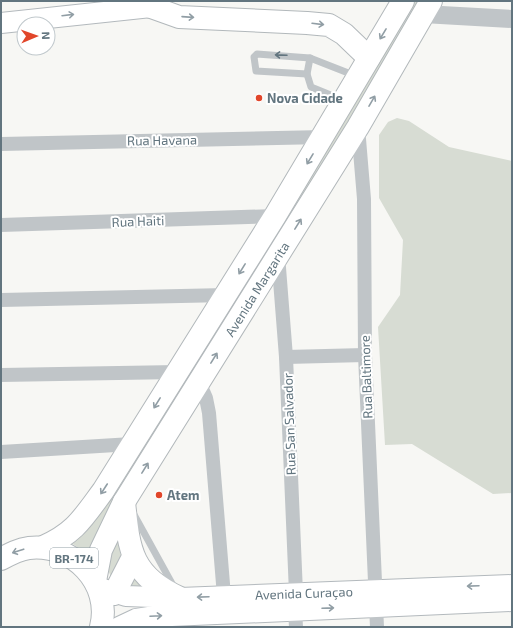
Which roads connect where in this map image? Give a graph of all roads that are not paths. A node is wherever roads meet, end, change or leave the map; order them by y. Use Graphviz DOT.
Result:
graph roads {
  1 [pos="403,1"];
  2 [pos="155,4"];
  3 [pos="427,8"];
  4 [pos="512,19"];
  5 [pos="1,23"];
  6 [pos="310,58"];
  7 [pos="369,58"];
  8 [pos="308,74"];
  9 [pos="358,77"];
  10 [pos="344,100"];
  11 [pos="358,127"];
  12 [pos="324,137"];
  13 [pos="1,144"];
  14 [pos="275,216"];
  15 [pos="1,225"];
  16 [pos="278,255"];
  17 [pos="226,295"];
  18 [pos="1,300"];
  19 [pos="365,355"];
  20 [pos="286,357"];
  21 [pos="176,372"];
  22 [pos="1,375"];
  23 [pos="199,382"];
  24 [pos="132,444"];
  25 [pos="1,452"];
  26 [pos="124,502"];
  27 [pos="44,547"];
  28 [pos="133,557"];
  29 [pos="1,559"];
  30 [pos="512,585"];
  31 [pos="103,587"];
  32 [pos="224,596"];
  33 [pos="180,598"];
  34 [pos="376,599"];
  35 [pos="512,601"];
  36 [pos="296,610"];
  37 [pos="101,627"];
  38 [pos="120,627"];
  39 [pos="377,627"];
  1 -- 7 [label="main road, Avenida Margarita, one-way"];
  5 -- 2 [label="main road, one-way"];
  2 -- 7 [label="main road, one-way"];
  3 -- 4 [label="street"];
  11 -- 3 [label="main road, Avenida Margarita, one-way"];
  6 -- 8 [label="lane"];
  6 -- 8 [label="lane, one-way"];
  6 -- 9 [label="lane"];
  7 -- 9 [label="main road, Avenida Margarita"];
  8 -- 10 [label="lane"];
  9 -- 10 [label="main road, Avenida Margarita"];
  10 -- 12 [label="main road, Avenida Margarita"];
  16 -- 11 [label="main road, Avenida Margarita, one-way"];
  11 -- 19 [label="street, Rua Baltimore"];
  12 -- 13 [label="street, Rua Havana"];
  12 -- 14 [label="main road, Avenida Margarita, one-way"];
  14 -- 15 [label="street, Rua Haiti"];
  14 -- 17 [label="main road, Avenida Margarita, one-way"];
  16 -- 20 [label="street, Rua San Salvador"];
  23 -- 16 [label="main road, Avenida Margarita, one-way"];
  17 -- 18 [label="street"];
  17 -- 21 [label="main road, Avenida Margarita"];
  19 -- 20 [label="street"];
  19 -- 34 [label="street, Rua Baltimore"];
  20 -- 36 [label="street, Rua San Salvador"];
  21 -- 22 [label="street"];
  21 -- 24 [label="main road, Avenida Margarita, one-way"];
  26 -- 23 [label="main road, Avenida Margarita, one-way"];
  23 -- 32 [label="street"];
  24 -- 25 [label="street"];
  24 -- 27 [label="main road, Avenida Margarita, one-way"];
  26 -- 28 [label="main road"];
  26 -- 31 [label="main road, Avenida Margarita"];
  26 -- 33 [label="lane"];
  27 -- 29 [label="main road, BR-174, one-way"];
  27 -- 31 [label="main road, BR-174"];
  28 -- 31 [label="main road"];
  28 -- 33 [label="main road"];
  30 -- 34 [label="main road, Avenida Curaçao, one-way"];
  31 -- 33 [label="main road, Avenida Curaçao"];
  31 -- 37 [label="main road, BR-174"];
  32 -- 33 [label="main road, Avenida Curaçao, one-way"];
  32 -- 36 [label="main road, Avenida Curaçao"];
  34 -- 35 [label="main road, Avenida Curaçao"];
  34 -- 36 [label="main road, Avenida Curaçao"];
  34 -- 39 [label="street, Rua Baltimore"];
  38 -- 36 [label="main road, Avenida Curaçao, one-way"];
}
